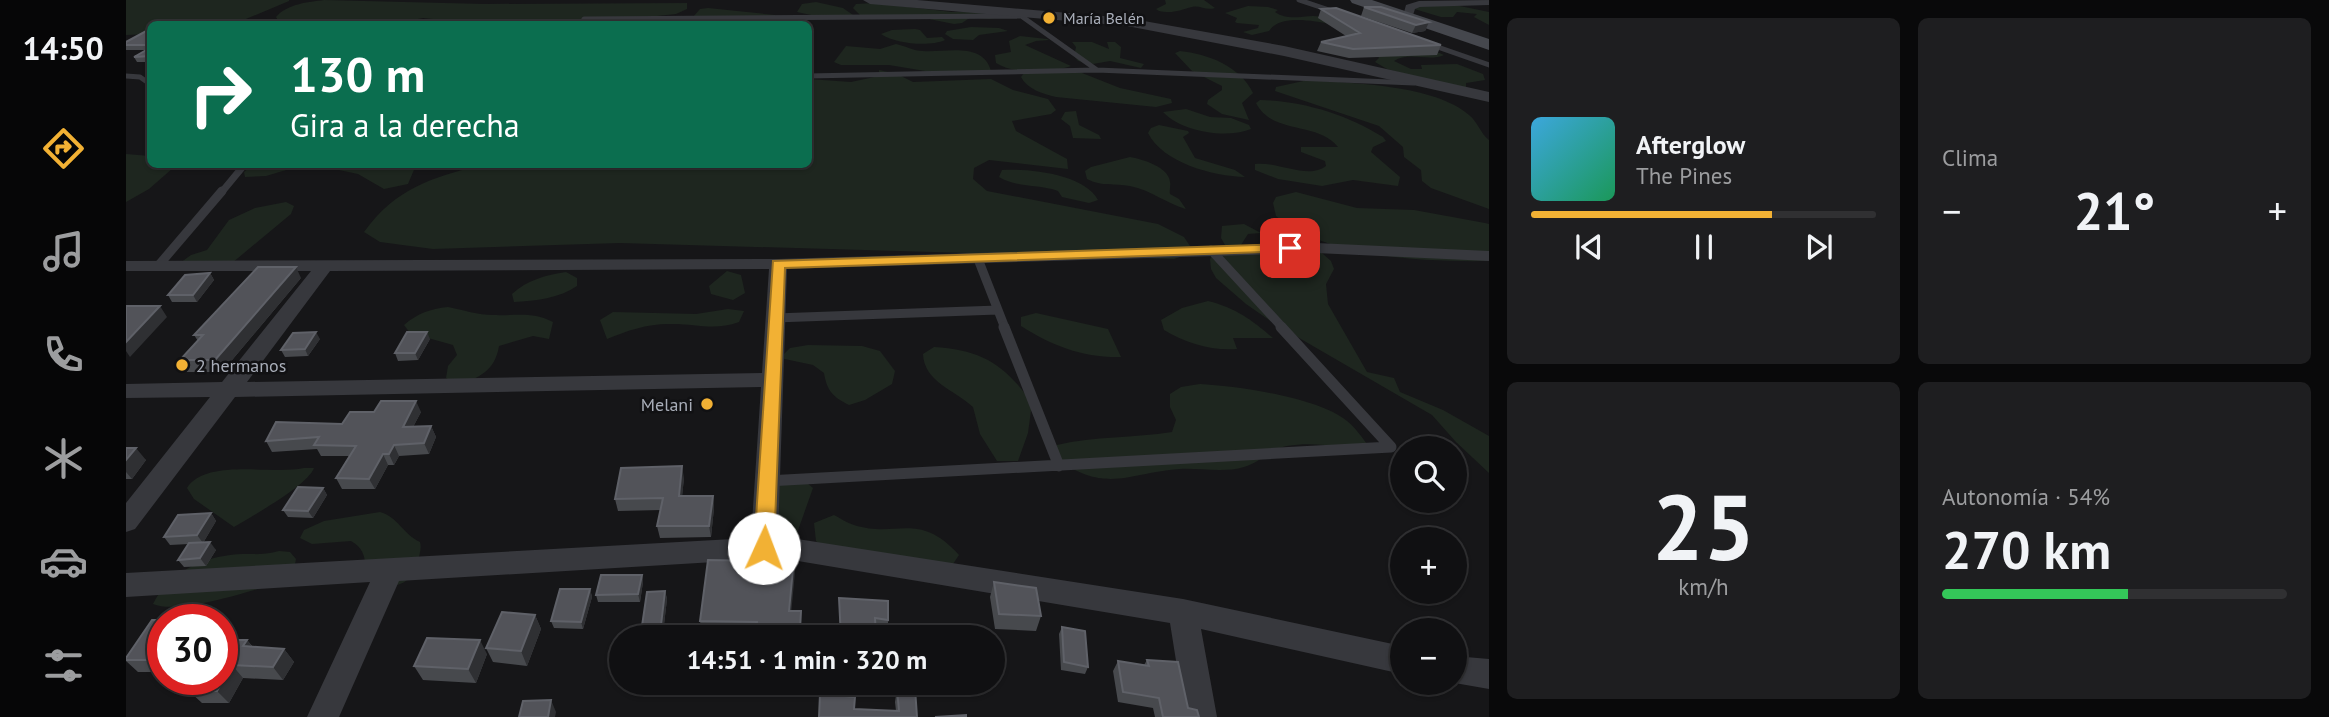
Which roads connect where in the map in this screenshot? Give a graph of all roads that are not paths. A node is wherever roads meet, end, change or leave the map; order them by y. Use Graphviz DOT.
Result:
graph roads {
  1 [pos="870,0"];
  2 [pos="1299,0"];
  3 [pos="1357,0"];
  4 [pos="1489,2"];
  5 [pos="1018,13"];
  6 [pos="1349,16"];
  7 [pos="1408,16"];
  8 [pos="583,21"];
  9 [pos="1426,43"];
  10 [pos="1489,45"];
  11 [pos="1489,65"];
  12 [pos="1097,70"];
  13 [pos="126,76"];
  14 [pos="812,76"];
  15 [pos="147,82"];
  16 [pos="1428,83"];
  17 [pos="1489,97"];
  18 [pos="242,168"];
  19 [pos="1211,250"];
  20 [pos="1489,256"];
  21 [pos="978,259"];
  22 [pos="778,264"];
  23 [pos="326,265"];
  24 [pos="126,266"];
  25 [pos="158,266"];
  26 [pos="998,310"];
  27 [pos="775,318"];
  28 [pos="772,380"];
  29 [pos="229,390"];
  30 [pos="126,391"];
  31 [pos="1059,466"];
  32 [pos="767,481"];
  33 [pos="126,522"];
  34 [pos="764,548"];
  35 [pos="391,568"];
  36 [pos="126,585"];
  37 [pos="1183,612"];
  38 [pos="1390,657"];
  39 [pos="1467,671"];
  40 [pos="1489,674"];
  41 [pos="323,717"];
  42 [pos="1201,717"];
  1 -- 5 [label="street"];
  2 -- 6 [label="lane"];
  3 -- 7 [label="main road"];
  4 -- 7 [label="street"];
  5 -- 8 [label="lane"];
  5 -- 12 [label="lane"];
  5 -- 16 [label="street"];
  7 -- 10 [label="main road"];
  9 -- 11 [label="lane"];
  12 -- 14 [label="lane"];
  12 -- 16 [label="lane"];
  13 -- 15 [label="lane"];
  16 -- 17 [label="street"];
  18 -- 25 [label="lane"];
  19 -- 20 [label="street"];
  19 -- 21 [label="street"];
  19 -- 31 [label="lane"];
  21 -- 22 [label="street"];
  21 -- 26 [label="lane"];
  22 -- 23 [label="street"];
  22 -- 27 [label="street"];
  23 -- 25 [label="street"];
  23 -- 29 [label="street"];
  24 -- 25 [label="street"];
  26 -- 27 [label="lane"];
  26 -- 31 [label="lane"];
  27 -- 28 [label="street"];
  28 -- 29 [label="street"];
  28 -- 32 [label="street"];
  29 -- 30 [label="street"];
  29 -- 33 [label="street"];
  31 -- 32 [label="lane"];
  32 -- 34 [label="street"];
  34 -- 35 [label="street"];
  34 -- 37 [label="street"];
  35 -- 36 [label="street"];
  35 -- 41 [label="street"];
  37 -- 38 [label="street"];
  37 -- 42 [label="street"];
  39 -- 40 [label="street"];
}
